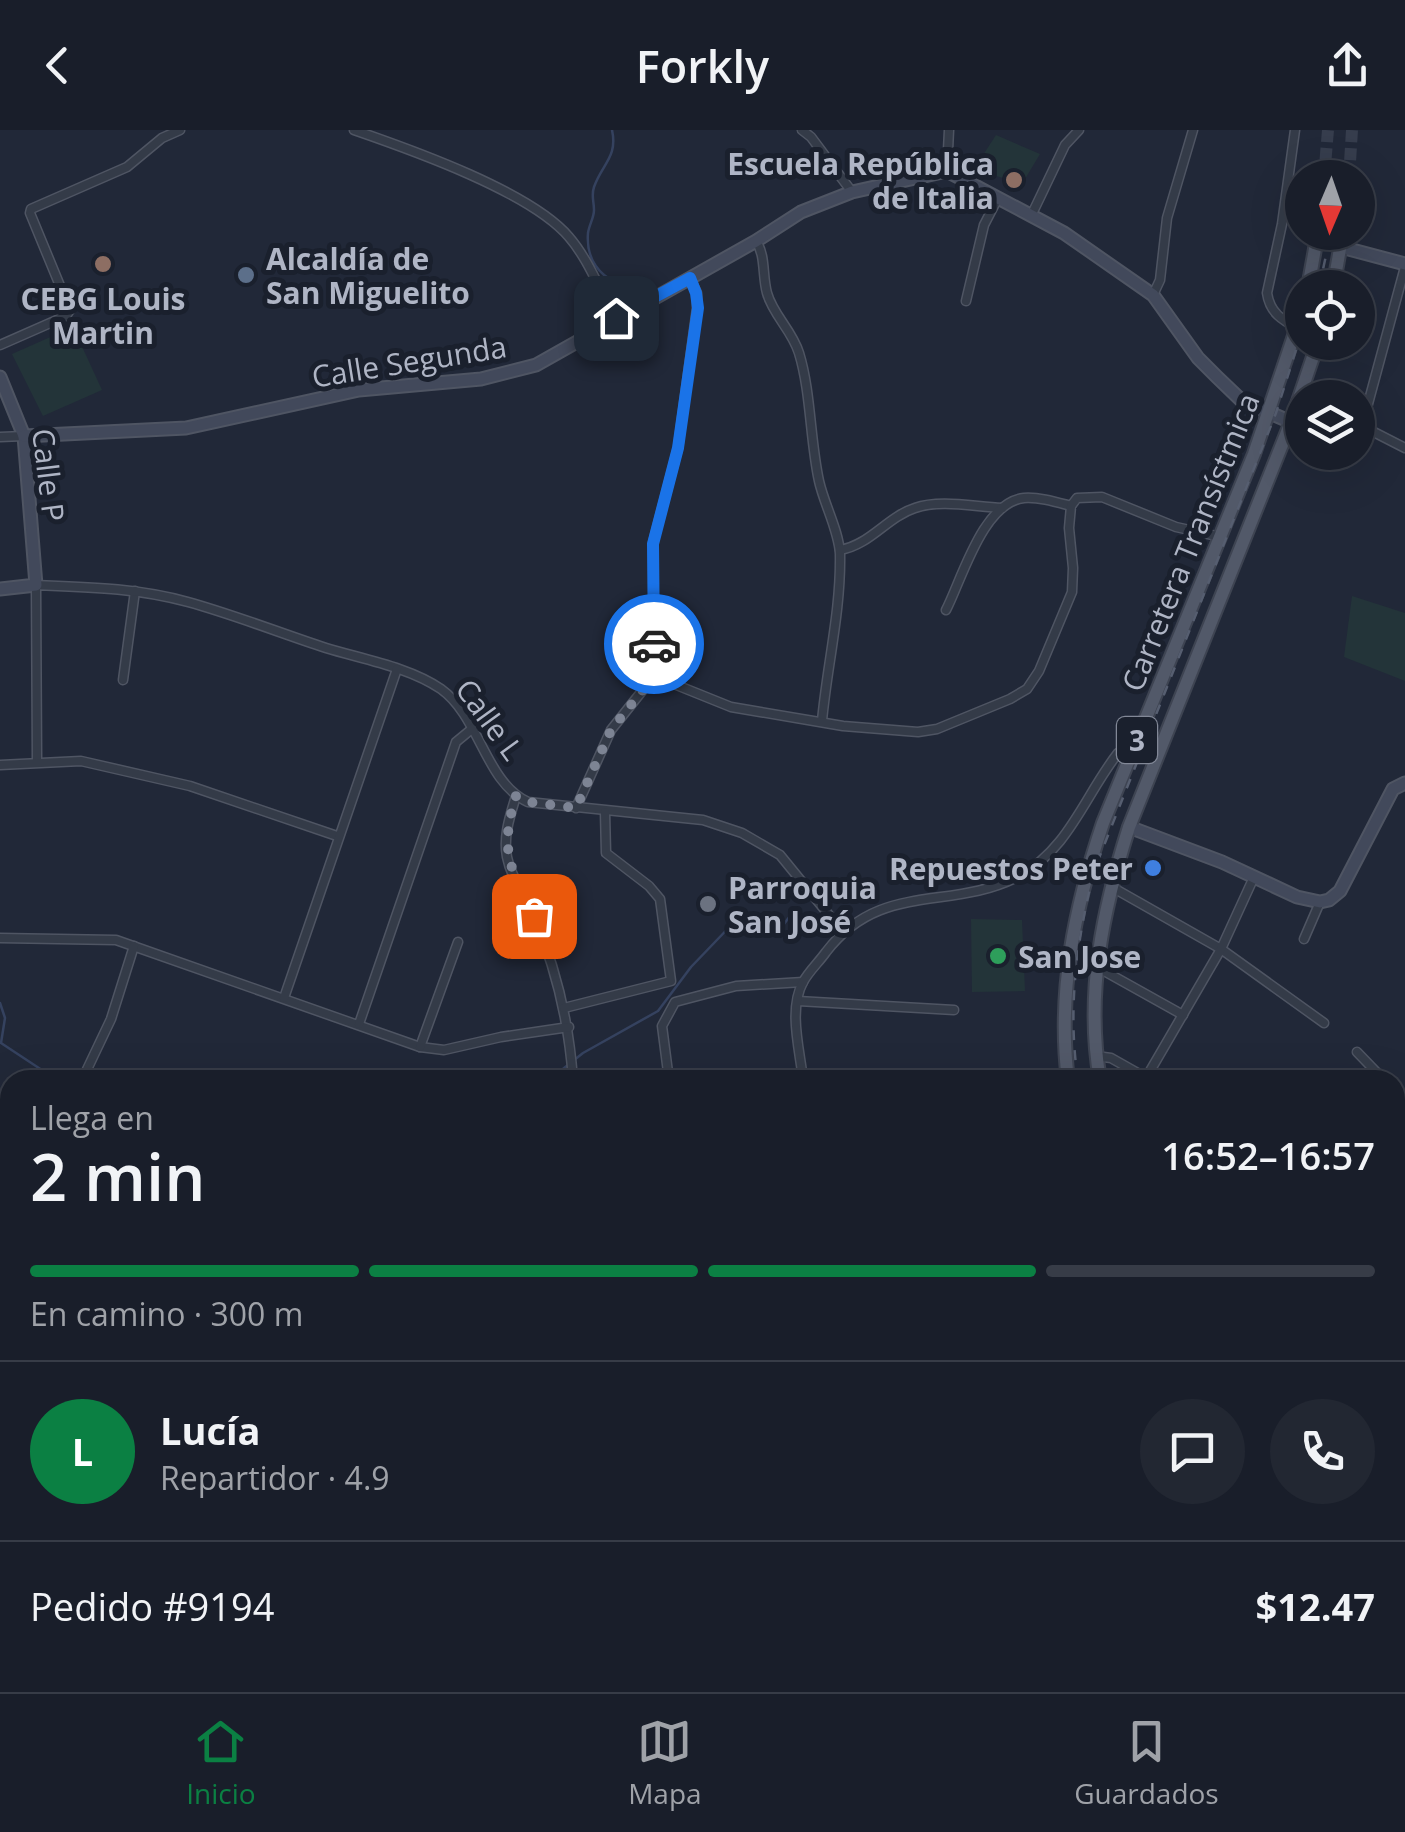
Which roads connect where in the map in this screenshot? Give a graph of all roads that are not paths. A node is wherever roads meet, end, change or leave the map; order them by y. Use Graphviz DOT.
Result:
graph roads {
  1 [pos="180,130"];
  2 [pos="354,130"];
  3 [pos="802,130"];
  4 [pos="950,130"];
  5 [pos="1079,130"];
  6 [pos="1193,130"];
  7 [pos="1294,130"];
  8 [pos="947,171"];
  9 [pos="852,192"];
  10 [pos="998,198"];
  11 [pos="1032,214"];
  12 [pos="756,241"];
  13 [pos="1367,250"];
  14 [pos="1405,265"];
  15 [pos="690,278"];
  16 [pos="1152,295"];
  17 [pos="966,300"];
  18 [pos="616,318"];
  19 [pos="1285,320"];
  20 [pos="0,345"];
  21 [pos="1288,360"];
  22 [pos="0,377"];
  23 [pos="1269,414"];
  24 [pos="1285,420"];
  25 [pos="0,436"];
  26 [pos="24,436"];
  27 [pos="1285,437"];
  28 [pos="1404,446"];
  29 [pos="1071,506"];
  30 [pos="1002,508"];
  31 [pos="1221,537"];
  32 [pos="840,550"];
  33 [pos="36,585"];
  34 [pos="0,589"];
  35 [pos="135,592"];
  36 [pos="946,610"];
  37 [pos="396,670"];
  38 [pos="654,676"];
  39 [pos="123,680"];
  40 [pos="822,722"];
  41 [pos="472,728"];
  42 [pos="1132,753"];
  43 [pos="37,762"];
  44 [pos="0,765"];
  45 [pos="1405,782"];
  46 [pos="516,796"];
  47 [pos="576,808"];
  48 [pos="605,812"];
  49 [pos="1129,827"];
  50 [pos="338,836"];
  51 [pos="1254,877"];
  52 [pos="1110,886"];
  53 [pos="1320,902"];
  54 [pos="842,931"];
  55 [pos="0,938"];
  56 [pos="1304,939"];
  57 [pos="458,942"];
  58 [pos="134,946"];
  59 [pos="1220,949"];
  60 [pos="1097,967"];
  61 [pos="803,982"];
  62 [pos="284,998"];
  63 [pos="798,1001"];
  64 [pos="564,1008"];
  65 [pos="954,1010"];
  66 [pos="1182,1015"];
  67 [pos="1324,1023"];
  68 [pos="359,1024"];
  69 [pos="569,1027"];
  70 [pos="420,1048"];
  71 [pos="1357,1052"];
  72 [pos="1096,1056"];
  73 [pos="87,1070"];
  74 [pos="571,1070"];
  75 [pos="668,1070"];
  76 [pos="802,1070"];
  77 [pos="1067,1070"];
  78 [pos="1098,1070"];
  79 [pos="1132,1070"];
  80 [pos="1153,1070"];
  81 [pos="1374,1070"];
  1 -- 20 [label="street"];
  2 -- 18 [label="street"];
  3 -- 9 [label="street"];
  4 -- 8 [label="street"];
  5 -- 11 [label="street"];
  6 -- 16 [label="street"];
  7 -- 19 [label="street"];
  8 -- 9 [label="street, Calle Segunda"];
  8 -- 10 [label="street"];
  9 -- 12 [label="street, Calle Segunda"];
  10 -- 11 [label="street"];
  10 -- 17 [label="street"];
  11 -- 16 [label="street"];
  12 -- 15 [label="street, Calle Segunda"];
  12 -- 32 [label="street"];
  13 -- 14 [label="street"];
  14 -- 28 [label="street"];
  15 -- 18 [label="street, Calle Segunda"];
  15 -- 38 [label="street"];
  16 -- 23 [label="street"];
  18 -- 26 [label="street, Calle Segunda"];
  21 -- 23 [label="main road, Carretera Transístmica / 3"];
  22 -- 26 [label="street, Calle P"];
  23 -- 24 [label="street"];
  23 -- 31 [label="main road, Carretera Transístmica / 3"];
  25 -- 26 [label="street, Calle Segunda"];
  26 -- 33 [label="street, Calle P"];
  27 -- 49 [label="main road, Carretera Transístmica / 3"];
  29 -- 30 [label="street"];
  29 -- 31 [label="street"];
  29 -- 40 [label="street"];
  30 -- 32 [label="street"];
  30 -- 36 [label="street"];
  31 -- 42 [label="main road, Carretera Transístmica / 3"];
  32 -- 40 [label="street"];
  33 -- 34 [label="street, Calle L"];
  33 -- 35 [label="street, Calle L"];
  33 -- 43 [label="street, Calle P"];
  35 -- 37 [label="street, Calle L"];
  35 -- 39 [label="street"];
  37 -- 41 [label="street, Calle L"];
  37 -- 50 [label="street"];
  38 -- 40 [label="street"];
  38 -- 47 [label="street"];
  41 -- 46 [label="street, Calle L"];
  41 -- 68 [label="street"];
  42 -- 54 [label="street"];
  42 -- 77 [label="main road, Carretera Transístmica / 3"];
  43 -- 44 [label="street"];
  43 -- 50 [label="street"];
  45 -- 53 [label="street"];
  46 -- 47 [label="street, Calle L"];
  46 -- 64 [label="street"];
  47 -- 48 [label="street, Calle L"];
  48 -- 54 [label="street, Calle L"];
  48 -- 64 [label="street"];
  49 -- 51 [label="street"];
  49 -- 52 [label="main road, Carretera Transístmica / 3"];
  50 -- 62 [label="street"];
  51 -- 53 [label="street"];
  51 -- 59 [label="street"];
  52 -- 59 [label="street"];
  52 -- 60 [label="main road, Carretera Transístmica / 3"];
  53 -- 56 [label="street"];
  54 -- 61 [label="street"];
  55 -- 58 [label="street"];
  57 -- 70 [label="street"];
  58 -- 62 [label="street"];
  58 -- 73 [label="street"];
  59 -- 66 [label="street"];
  59 -- 67 [label="street"];
  60 -- 66 [label="street"];
  60 -- 72 [label="main road, Carretera Transístmica / 3"];
  61 -- 63 [label="street"];
  61 -- 75 [label="street"];
  62 -- 68 [label="street"];
  63 -- 65 [label="street"];
  63 -- 76 [label="street"];
  64 -- 69 [label="street"];
  66 -- 80 [label="street"];
  68 -- 70 [label="street"];
  69 -- 70 [label="street"];
  69 -- 74 [label="street"];
  71 -- 81 [label="street"];
  72 -- 78 [label="main road, Carretera Transístmica / 3"];
  72 -- 79 [label="street"];
}
